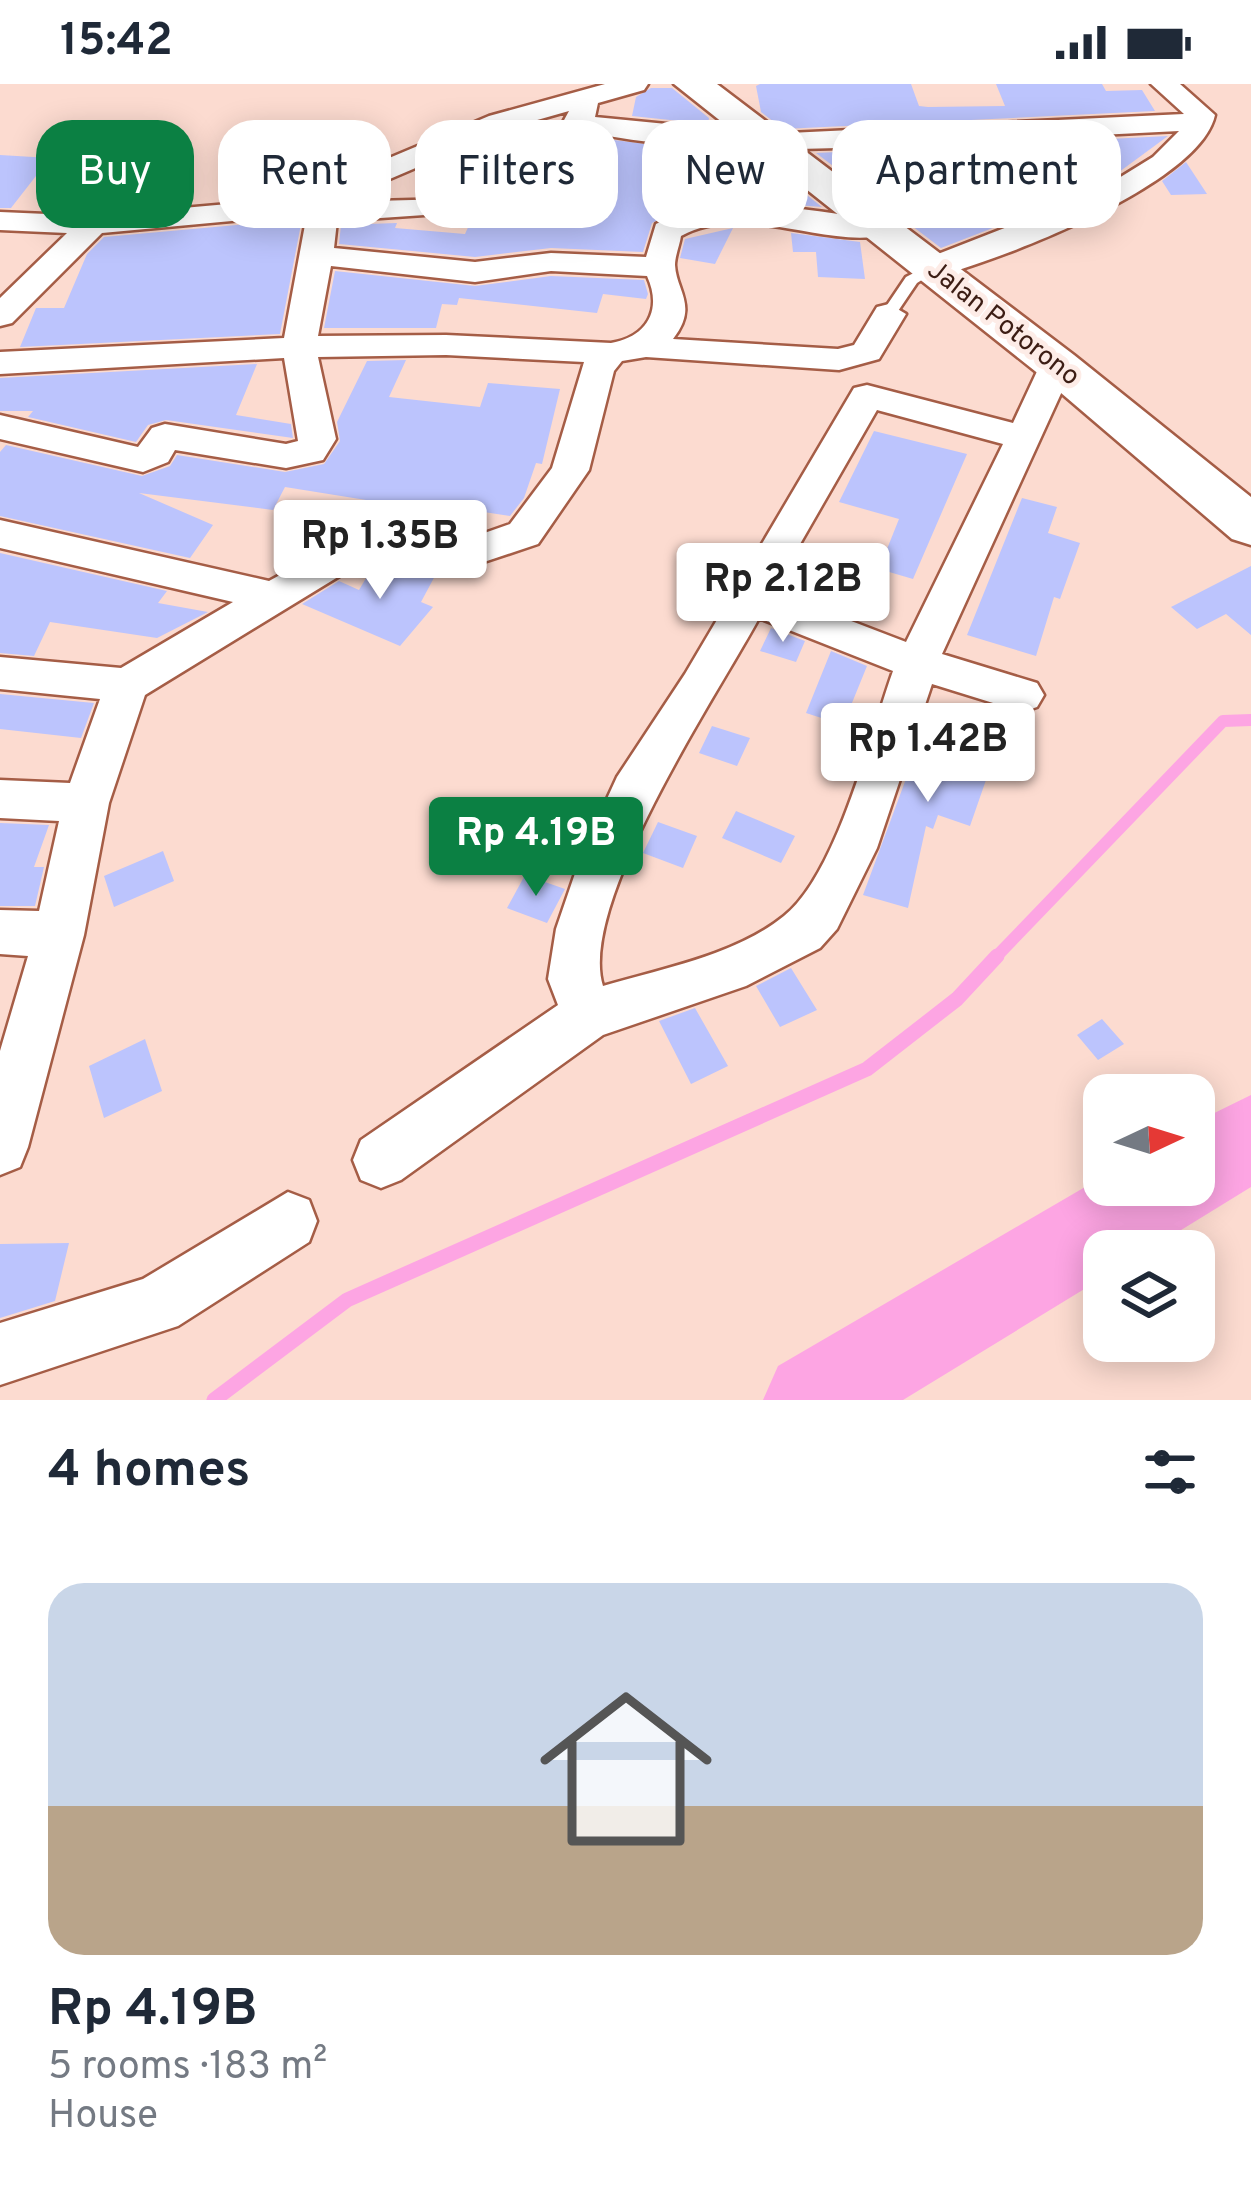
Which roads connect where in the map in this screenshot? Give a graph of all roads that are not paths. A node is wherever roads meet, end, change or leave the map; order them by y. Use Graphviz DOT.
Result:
graph roads {
  1 [pos="635,84"];
  2 [pos="693,84"];
  3 [pos="1164,84"];
  4 [pos="582,110"];
  5 [pos="577,120"];
  6 [pos="740,120"];
  7 [pos="1200,122"];
  8 [pos="1121,127"];
  9 [pos="642,132"];
  10 [pos="391,174"];
  11 [pos="808,174"];
  12 [pos="1121,188"];
  13 [pos="832,194"];
  14 [pos="0,221"];
  15 [pos="36,223"];
  16 [pos="832,224"];
  17 [pos="90,228"];
  18 [pos="320,228"];
  19 [pos="874,228"];
  20 [pos="1045,228"];
  21 [pos="314,255"];
  22 [pos="659,267"];
  23 [pos="931,268"];
  24 [pos="890,314"];
  25 [pos="0,316"];
  26 [pos="299,346"];
  27 [pos="629,350"];
  28 [pos="0,363"];
  29 [pos="1057,365"];
  30 [pos="0,427"];
  31 [pos="1024,439"];
  32 [pos="1251,526"];
  33 [pos="0,534"];
  34 [pos="275,596"];
  35 [pos="749,598"];
  36 [pos="916,663"];
  37 [pos="0,673"];
  38 [pos="127,685"];
  39 [pos="1022,695"];
  40 [pos="0,799"];
  41 [pos="86,803"];
  42 [pos="0,932"];
  43 [pos="59,935"];
  44 [pos="588,1015"];
  45 [pos="4,1122"];
  46 [pos="381,1160"];
  47 [pos="288,1221"];
  48 [pos="0,1354"];
  1 -- 4 [label="street"];
  2 -- 6 [label="street, Jalan Potorono"];
  3 -- 7 [label="street"];
  4 -- 5 [label="street"];
  4 -- 9 [label="street"];
  4 -- 10 [label="street"];
  7 -- 8 [label="street"];
  7 -- 12 [label="street"];
  11 -- 13 [label="street, Jalan Potorono"];
  14 -- 15 [label="street"];
  16 -- 22 [label="street"];
  17 -- 25 [label="street"];
  18 -- 21 [label="street"];
  19 -- 23 [label="street, Jalan Potorono"];
  20 -- 23 [label="street"];
  21 -- 22 [label="street"];
  21 -- 26 [label="street"];
  22 -- 27 [label="street"];
  23 -- 24 [label="lane"];
  23 -- 29 [label="street, Jalan Potorono"];
  24 -- 27 [label="street"];
  26 -- 27 [label="street"];
  26 -- 28 [label="street"];
  26 -- 30 [label="street"];
  27 -- 34 [label="street"];
  29 -- 31 [label="street"];
  29 -- 32 [label="street, Jalan Potorono"];
  31 -- 35 [label="street"];
  31 -- 36 [label="street"];
  33 -- 34 [label="street"];
  34 -- 38 [label="street"];
  35 -- 36 [label="street"];
  35 -- 44 [label="street"];
  36 -- 39 [label="street"];
  36 -- 44 [label="street"];
  37 -- 38 [label="street"];
  38 -- 41 [label="street"];
  40 -- 41 [label="street"];
  41 -- 43 [label="street"];
  42 -- 43 [label="street"];
  43 -- 45 [label="street"];
  44 -- 46 [label="street"];
  47 -- 48 [label="street"];
}
